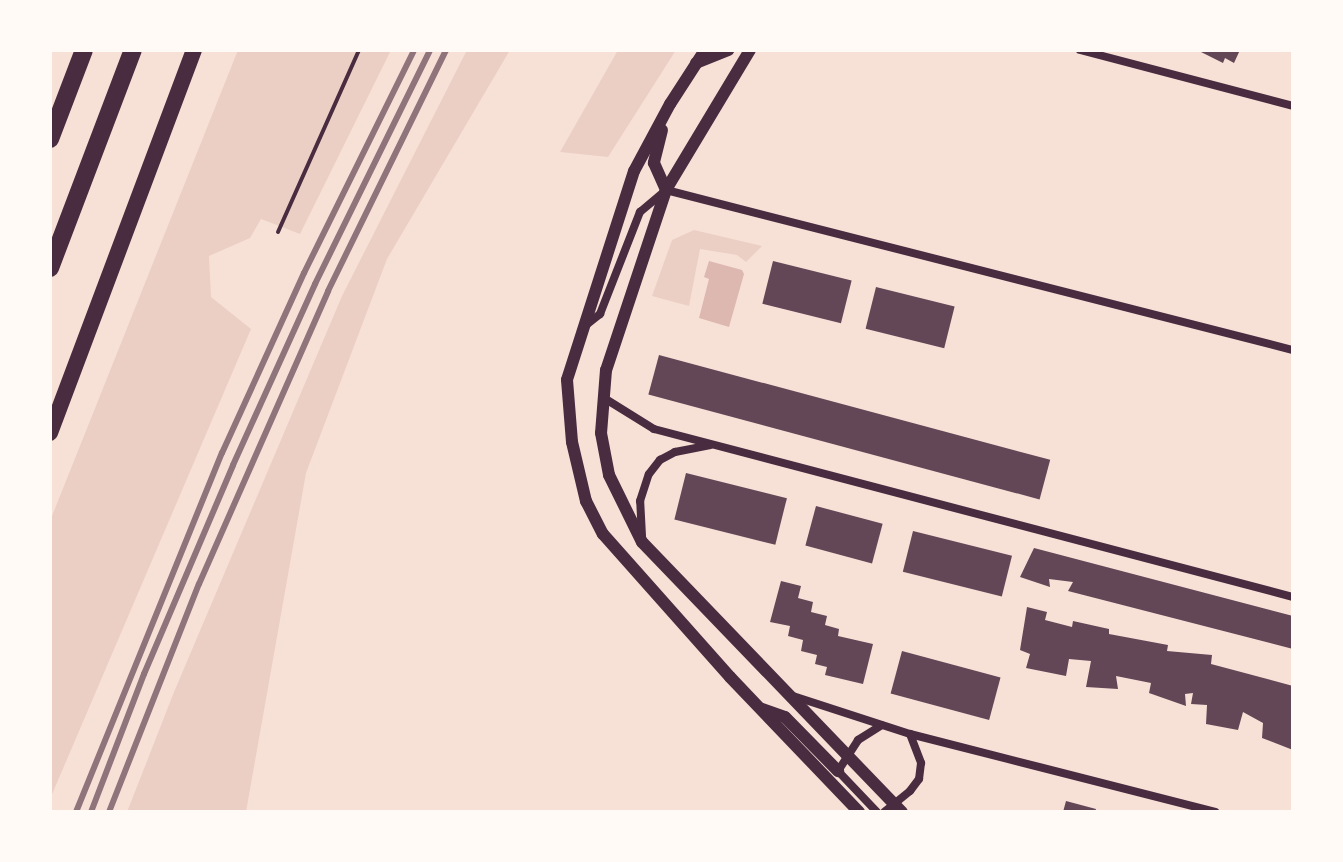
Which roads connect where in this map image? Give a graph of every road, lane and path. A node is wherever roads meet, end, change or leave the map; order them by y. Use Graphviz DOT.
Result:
graph roads {
  1 [pos="84,50"];
  2 [pos="133,50"];
  3 [pos="194,50"];
  4 [pos="359,50"];
  5 [pos="705,50"];
  6 [pos="729,50"];
  7 [pos="750,50"];
  8 [pos="1080,50"];
  9 [pos="696,63"];
  10 [pos="670,104"];
  11 [pos="1293,106"];
  12 [pos="50,139"];
  13 [pos="666,190"];
  14 [pos="278,232"];
  15 [pos="50,268"];
  16 [pos="582,328"];
  17 [pos="1293,350"];
  18 [pos="604,398"];
  19 [pos="50,433"];
  20 [pos="715,444"];
  21 [pos="642,542"];
  22 [pos="1293,597"];
  23 [pos="788,695"];
  24 [pos="759,708"];
  25 [pos="882,725"];
  26 [pos="910,734"];
  27 [pos="848,755"];
  28 [pos="838,771"];
  29 [pos="894,809"];
  30 [pos="859,812"];
  31 [pos="877,812"];
  32 [pos="1215,812"];
  1 -- 12 [label="highway"];
  2 -- 15 [label="highway"];
  3 -- 19 [label="highway"];
  4 -- 14 [label="path"];
  5 -- 9 [label="street"];
  6 -- 9 [label="street"];
  7 -- 13 [label="street"];
  8 -- 11 [label="street"];
  9 -- 10 [label="street"];
  10 -- 13 [label="street"];
  10 -- 16 [label="street"];
  13 -- 16 [label="street"];
  13 -- 17 [label="street"];
  13 -- 18 [label="street"];
  16 -- 24 [label="street"];
  18 -- 20 [label="street"];
  18 -- 21 [label="street"];
  20 -- 21 [label="street"];
  20 -- 22 [label="street"];
  21 -- 23 [label="street"];
  23 -- 25 [label="street"];
  23 -- 27 [label="street"];
  24 -- 28 [label="street"];
  24 -- 30 [label="street"];
  25 -- 26 [label="street"];
  25 -- 27 [label="street"];
  26 -- 29 [label="street"];
  26 -- 32 [label="street"];
  27 -- 28 [label="street"];
  27 -- 29 [label="street"];
  28 -- 31 [label="street"];
}
